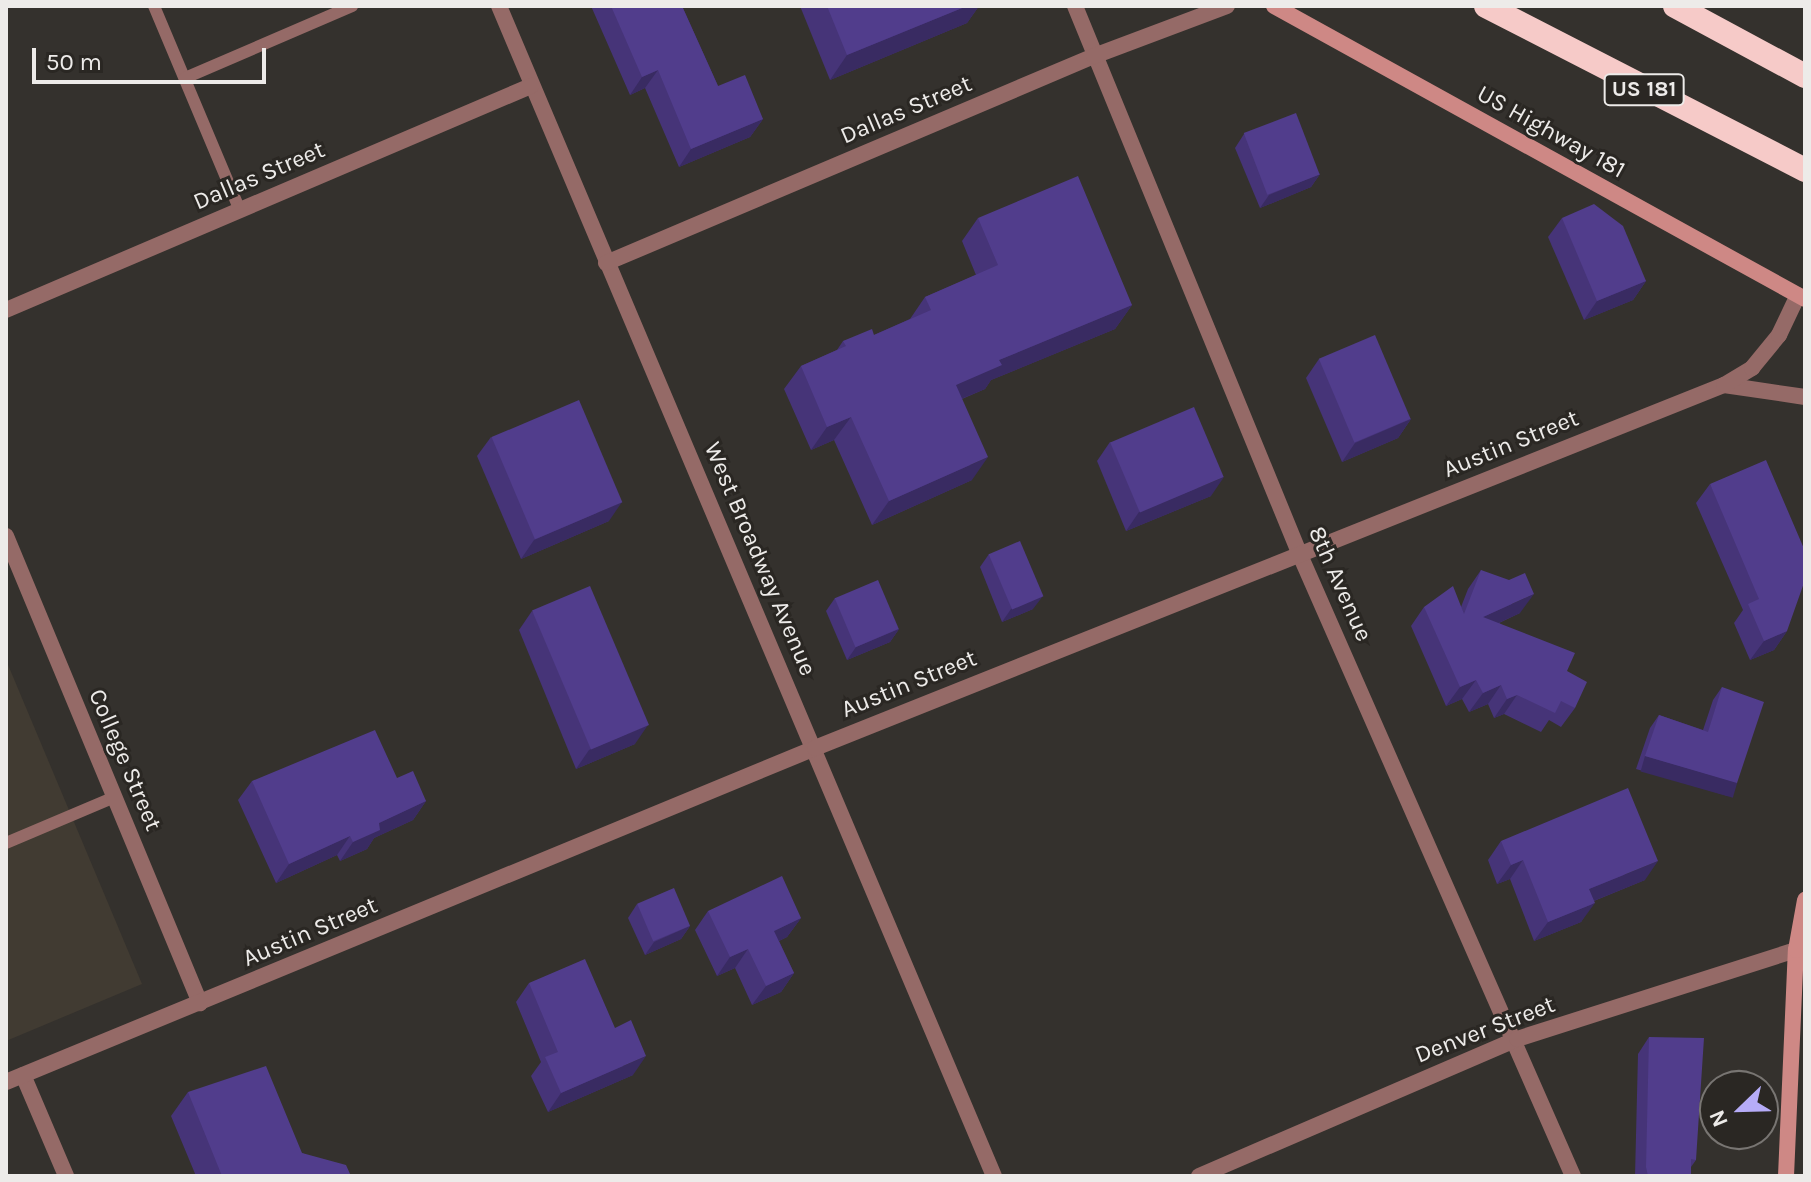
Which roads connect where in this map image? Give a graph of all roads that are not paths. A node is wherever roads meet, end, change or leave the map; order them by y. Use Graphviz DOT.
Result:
graph roads {
  1 [pos="154,6"];
  2 [pos="352,6"];
  3 [pos="499,6"];
  4 [pos="1075,6"];
  5 [pos="1227,6"];
  6 [pos="1274,6"];
  7 [pos="1471,6"];
  8 [pos="1486,6"];
  9 [pos="1675,6"];
  10 [pos="1682,6"];
  11 [pos="1757,51"];
  12 [pos="1094,56"];
  13 [pos="1805,76"];
  14 [pos="185,78"];
  15 [pos="531,86"];
  16 [pos="1652,94"];
  17 [pos="1805,170"];
  18 [pos="240,211"];
  19 [pos="606,263"];
  20 [pos="1802,297"];
  21 [pos="6,310"];
  22 [pos="1724,385"];
  23 [pos="1805,397"];
  24 [pos="6,536"];
  25 [pos="1300,555"];
  26 [pos="815,748"];
  27 [pos="115,797"];
  28 [pos="6,843"];
  29 [pos="1805,900"];
  30 [pos="1796,950"];
  31 [pos="200,1003"];
  32 [pos="1517,1039"];
  33 [pos="23,1075"];
  34 [pos="6,1082"];
  35 [pos="66,1176"];
  36 [pos="994,1176"];
  37 [pos="1199,1176"];
  38 [pos="1573,1176"];
  39 [pos="1786,1176"];
  1 -- 14 [label="lane"];
  2 -- 14 [label="lane"];
  3 -- 15 [label="street, West Broadway Avenue"];
  4 -- 12 [label="street, 8th Avenue"];
  5 -- 12 [label="street, Dallas Street"];
  6 -- 20 [label="main road, US Highway 181"];
  7 -- 16 [label="highway"];
  8 -- 16 [label="highway, US 181"];
  9 -- 11 [label="highway"];
  10 -- 11 [label="highway"];
  11 -- 13 [label="highway"];
  12 -- 19 [label="street, Dallas Street"];
  12 -- 25 [label="street, 8th Avenue"];
  14 -- 18 [label="lane"];
  15 -- 18 [label="street, Dallas Street"];
  15 -- 19 [label="street, West Broadway Avenue"];
  16 -- 17 [label="highway, US 181"];
  18 -- 21 [label="street, Dallas Street"];
  19 -- 26 [label="street, West Broadway Avenue"];
  20 -- 22 [label="street, Austin Street"];
  22 -- 23 [label="street"];
  22 -- 25 [label="street, Austin Street"];
  24 -- 27 [label="street, College Street"];
  25 -- 26 [label="street, Austin Street"];
  25 -- 32 [label="street, 8th Avenue"];
  26 -- 31 [label="street, Austin Street"];
  26 -- 36 [label="street, West Broadway Avenue"];
  27 -- 28 [label="lane"];
  27 -- 31 [label="street, College Street"];
  29 -- 30 [label="main road"];
  30 -- 32 [label="street, Denver Street"];
  30 -- 39 [label="main road"];
  31 -- 33 [label="street, Austin Street"];
  32 -- 37 [label="street, Denver Street"];
  32 -- 38 [label="street, 8th Avenue"];
  33 -- 34 [label="street, Austin Street"];
  33 -- 35 [label="street"];
}
